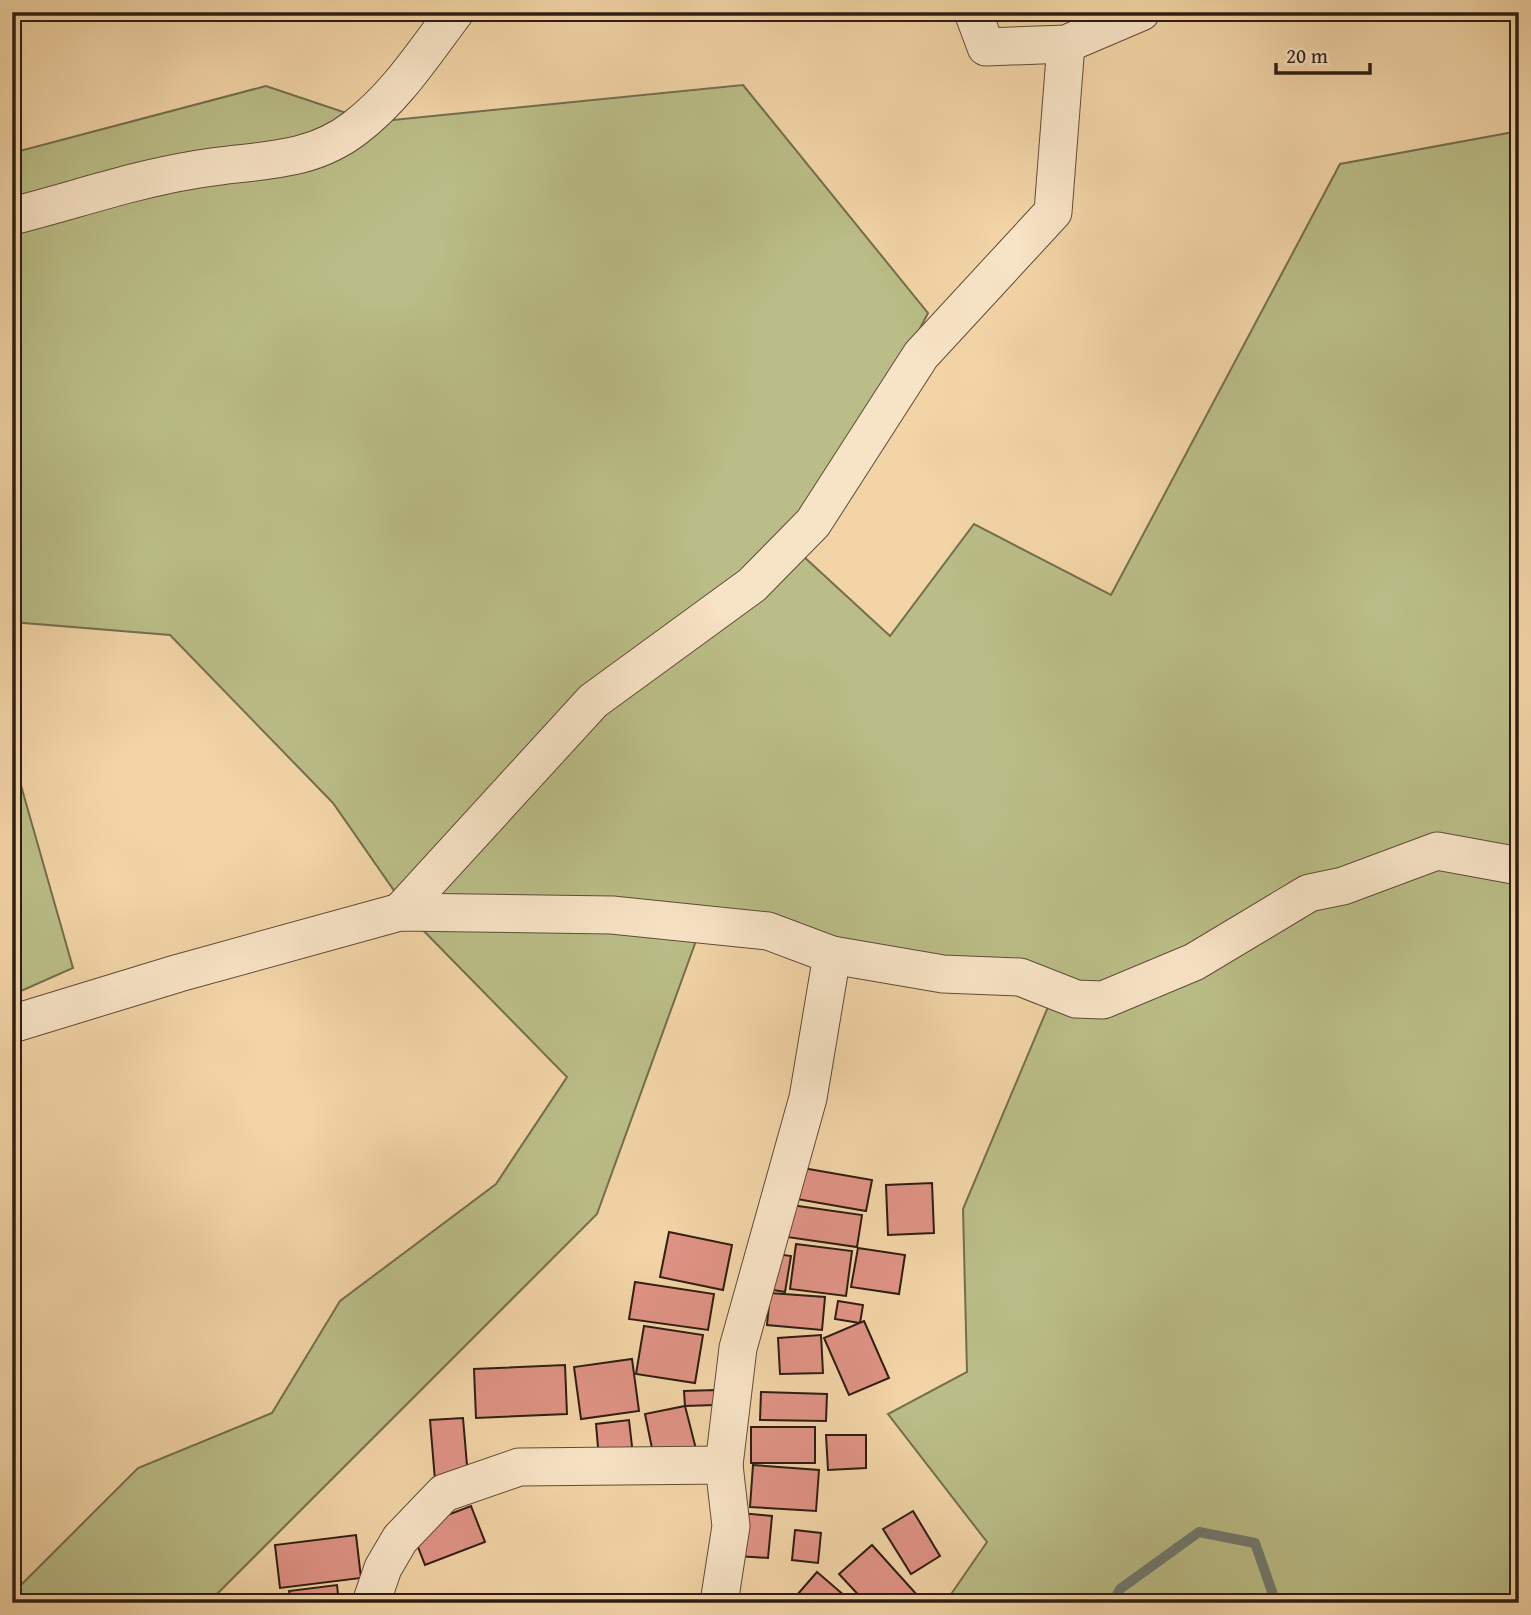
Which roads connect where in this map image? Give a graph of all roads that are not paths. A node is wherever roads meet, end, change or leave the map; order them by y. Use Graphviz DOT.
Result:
graph roads {
  1 [pos="455,12"];
  2 [pos="973,12"];
  3 [pos="1141,12"];
  4 [pos="1066,44"];
  5 [pos="12,216"];
  6 [pos="1519,866"];
  7 [pos="400,912"];
  8 [pos="832,955"];
  9 [pos="12,1024"];
  10 [pos="724,1465"];
  11 [pos="371,1603"];
  12 [pos="719,1603"];
  1 -- 5 [label="street"];
  2 -- 4 [label="street"];
  3 -- 4 [label="street"];
  4 -- 7 [label="street"];
  6 -- 8 [label="street"];
  7 -- 8 [label="street"];
  7 -- 9 [label="street"];
  8 -- 10 [label="street"];
  10 -- 11 [label="street"];
  10 -- 12 [label="street"];
}
